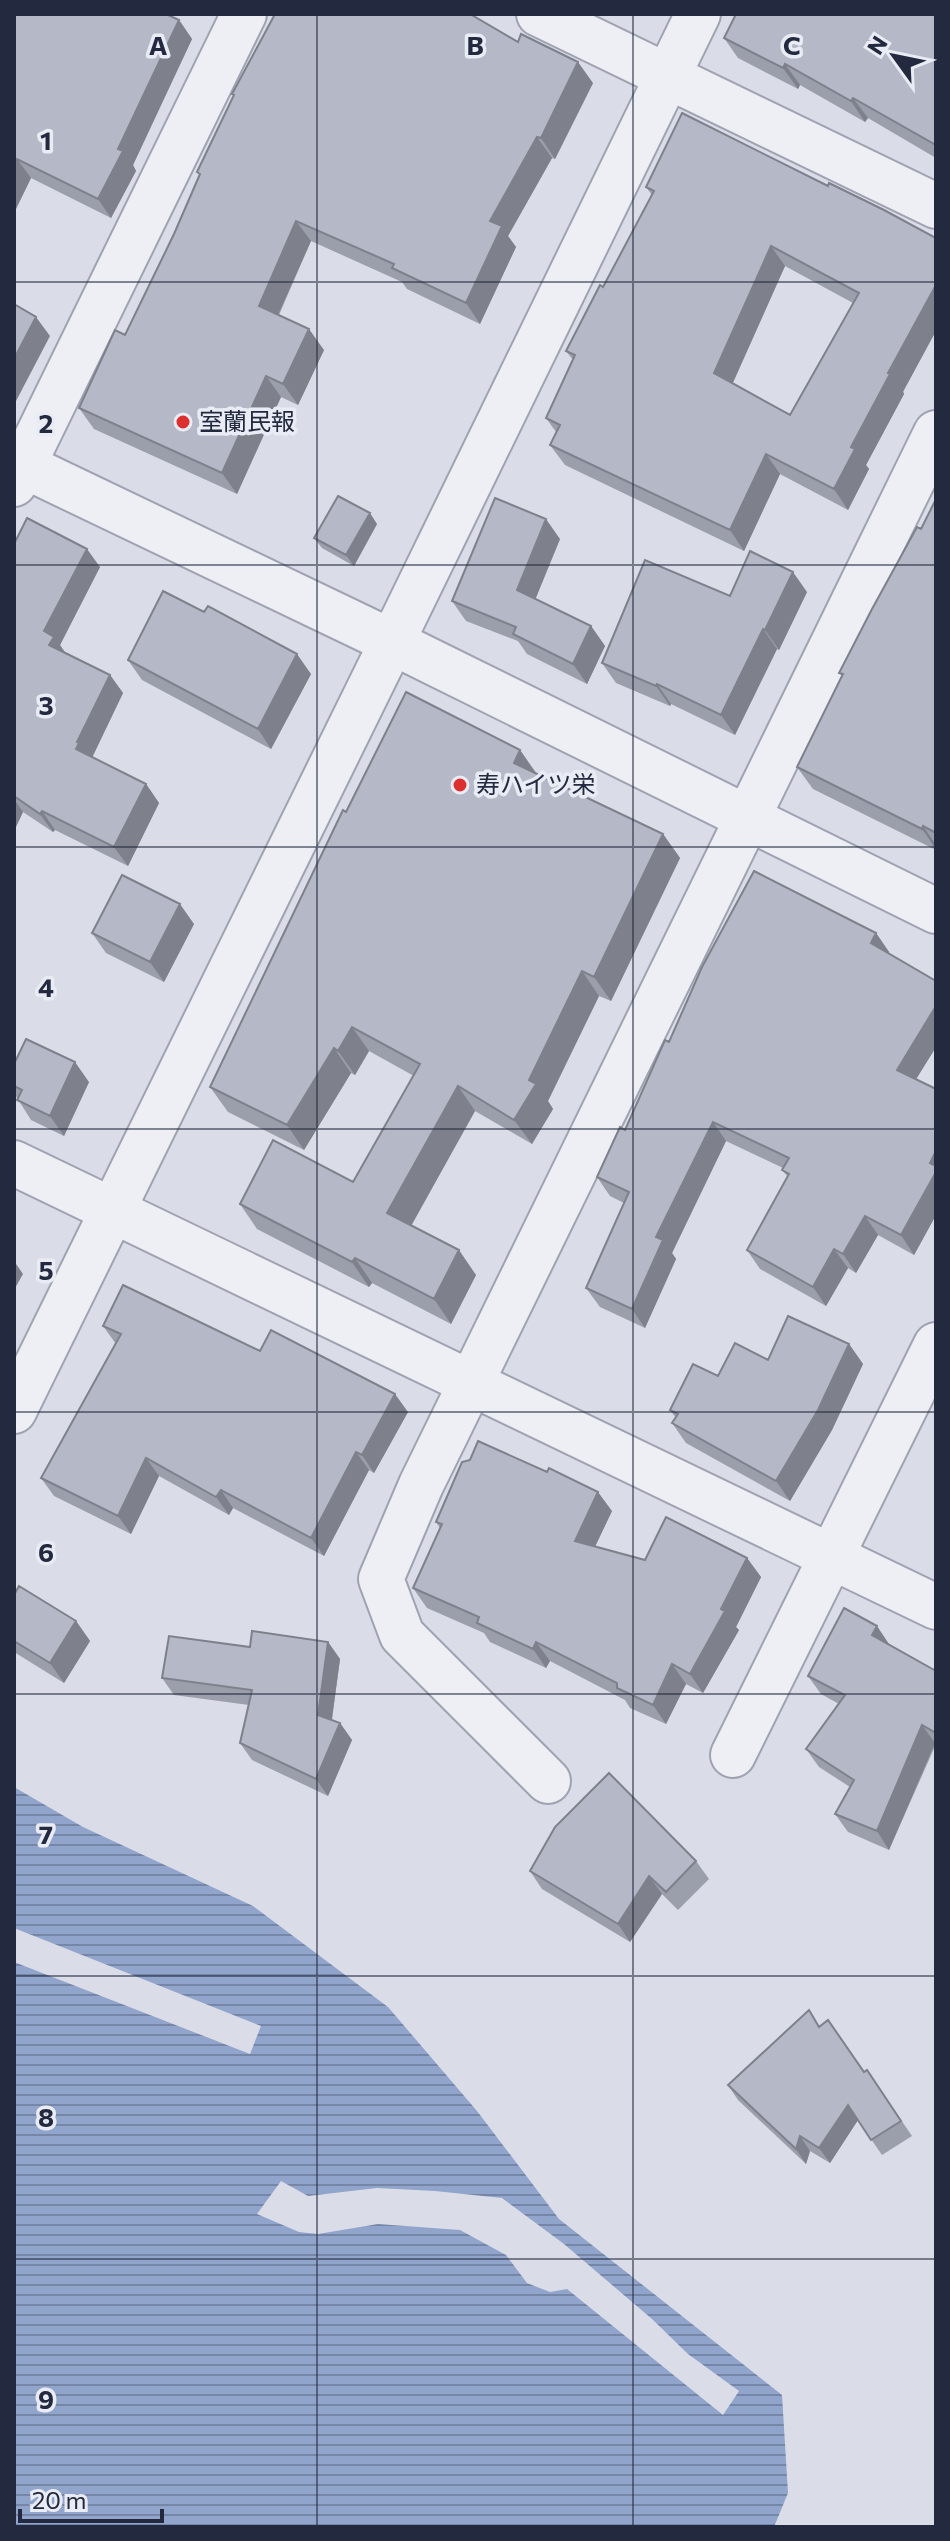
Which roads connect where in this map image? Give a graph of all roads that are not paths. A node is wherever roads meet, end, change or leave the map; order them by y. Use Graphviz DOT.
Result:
graph roads {
  1 [pos="244,14"];
  2 [pos="539,14"];
  3 [pos="698,14"];
  4 [pos="668,78"];
  5 [pos="936,206"];
  6 [pos="936,433"];
  7 [pos="17,470"];
  8 [pos="392,642"];
  9 [pos="747,817"];
  10 [pos="936,911"];
  11 [pos="14,1163"];
  12 [pos="111,1211"];
  13 [pos="936,1345"];
  14 [pos="471,1382"];
  15 [pos="14,1411"];
  16 [pos="833,1555"];
  17 [pos="936,1607"];
  18 [pos="733,1755"];
  19 [pos="548,1781"];
  1 -- 7 [label="street"];
  2 -- 4 [label="street"];
  3 -- 4 [label="street"];
  4 -- 5 [label="street"];
  4 -- 8 [label="street"];
  6 -- 9 [label="street"];
  7 -- 8 [label="street"];
  8 -- 9 [label="street"];
  8 -- 12 [label="street"];
  9 -- 10 [label="street"];
  9 -- 14 [label="street"];
  11 -- 12 [label="street"];
  12 -- 14 [label="street"];
  12 -- 15 [label="street"];
  13 -- 16 [label="street"];
  14 -- 16 [label="street"];
  14 -- 19 [label="street"];
  16 -- 17 [label="street"];
  16 -- 18 [label="street"];
}
